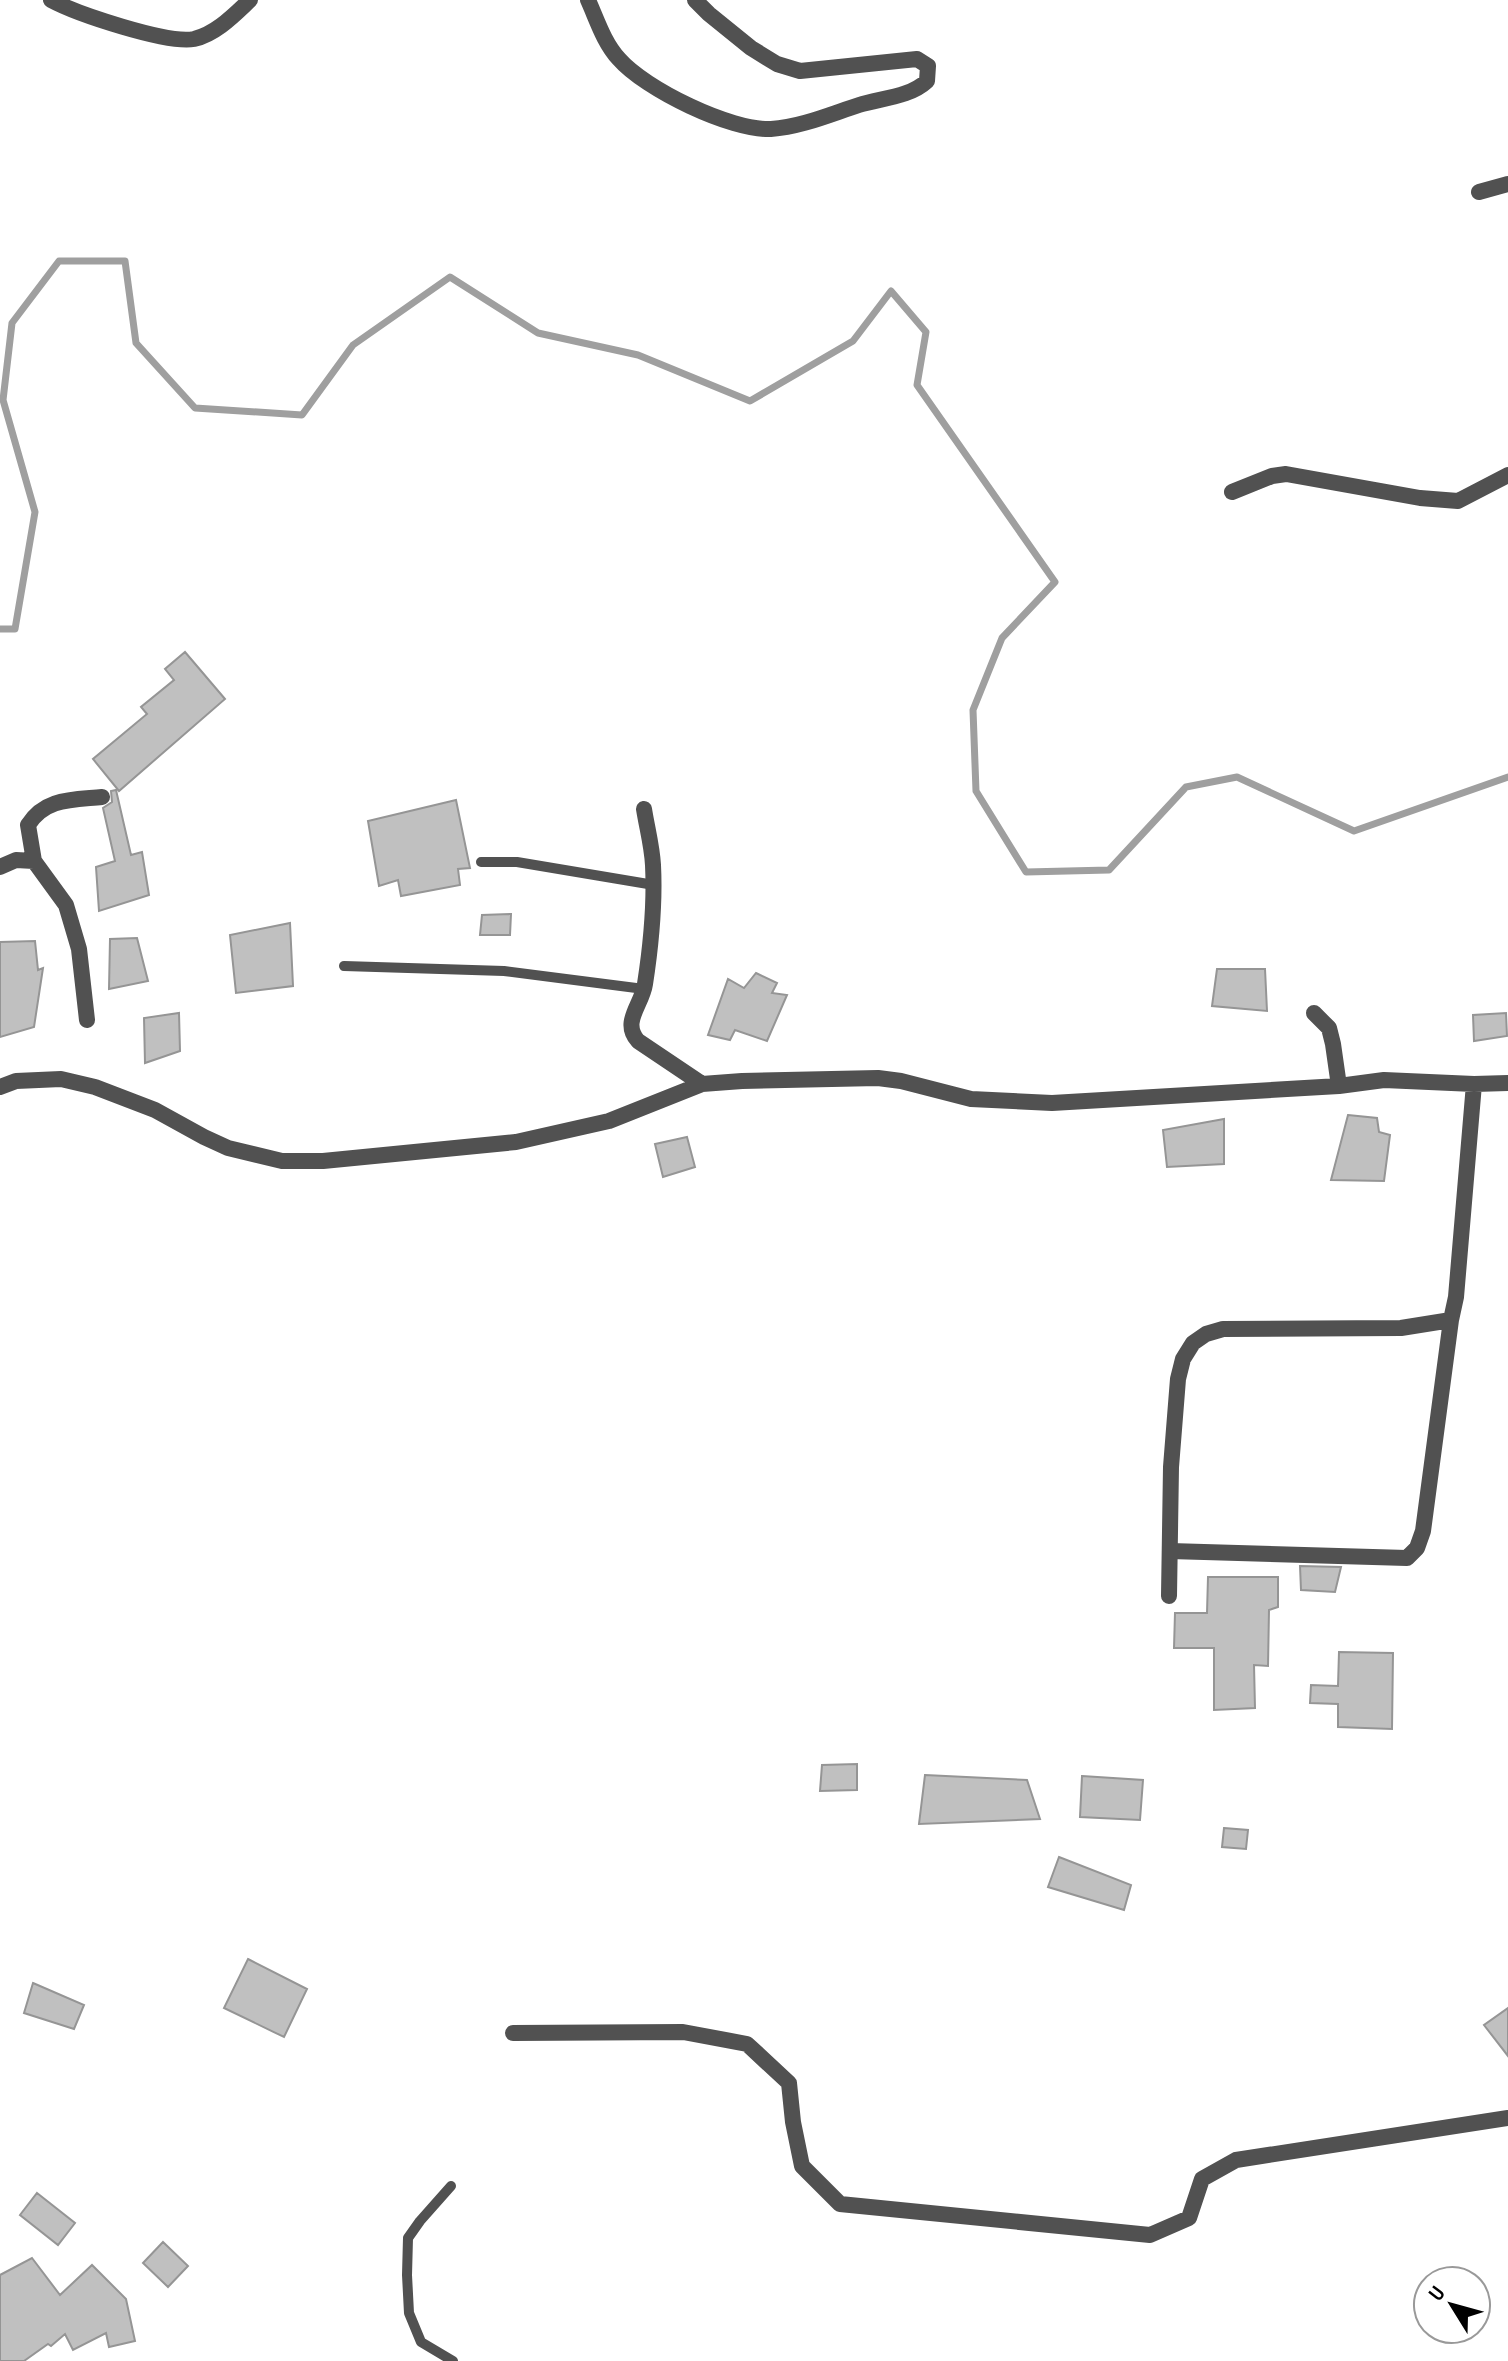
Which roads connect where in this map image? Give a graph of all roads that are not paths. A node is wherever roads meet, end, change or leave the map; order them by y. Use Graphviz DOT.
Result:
graph roads {
  1 [pos="51,0"];
  2 [pos="250,0"];
  3 [pos="588,0"];
  4 [pos="695,0"];
  5 [pos="1508,184"];
  6 [pos="1479,192"];
  7 [pos="1508,475"];
  8 [pos="1232,492"];
  9 [pos="102,797"];
  10 [pos="644,809"];
  11 [pos="34,861"];
  12 [pos="481,862"];
  13 [pos="0,867"];
  14 [pos="654,885"];
  15 [pos="344,966"];
  16 [pos="644,989"];
  17 [pos="1314,1013"];
  18 [pos="87,1020"];
  19 [pos="1508,1083"];
  20 [pos="702,1084"];
  21 [pos="1474,1084"];
  22 [pos="1339,1086"];
  23 [pos="0,1087"];
  24 [pos="1451,1320"];
  25 [pos="1170,1551"];
  26 [pos="1169,1596"];
  27 [pos="513,2033"];
  28 [pos="1508,2118"];
  29 [pos="451,2186"];
  30 [pos="453,2361"];
  1 -- 2 [label="street"];
  3 -- 4 [label="street"];
  5 -- 6 [label="street"];
  7 -- 8 [label="street"];
  9 -- 11 [label="street"];
  10 -- 14 [label="street"];
  11 -- 13 [label="street"];
  11 -- 18 [label="street"];
  12 -- 14 [label="lane"];
  14 -- 16 [label="street"];
  15 -- 16 [label="lane"];
  16 -- 20 [label="street"];
  17 -- 22 [label="street"];
  19 -- 21 [label="street"];
  20 -- 22 [label="street"];
  20 -- 23 [label="street"];
  21 -- 22 [label="street"];
  21 -- 24 [label="street"];
  24 -- 25 [label="street"];
  24 -- 25 [label="street"];
  25 -- 26 [label="street"];
  27 -- 28 [label="street"];
  29 -- 30 [label="lane"];
}
